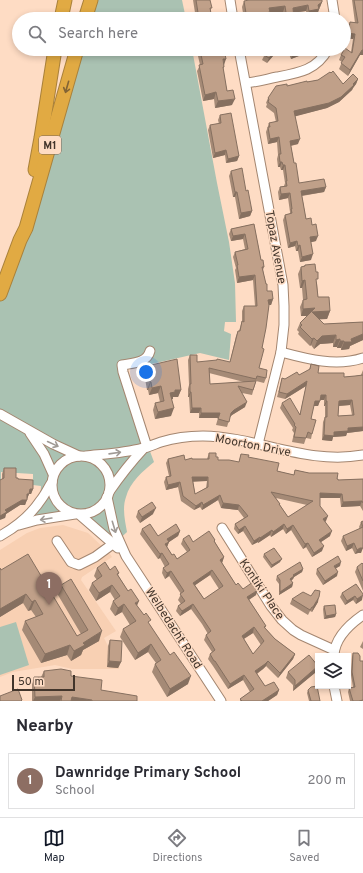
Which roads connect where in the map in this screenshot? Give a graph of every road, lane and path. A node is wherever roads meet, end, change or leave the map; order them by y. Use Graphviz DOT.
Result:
graph roads {
  1 [pos="65,0"];
  2 [pos="91,0"];
  3 [pos="230,0"];
  4 [pos="332,0"];
  5 [pos="62,12"];
  6 [pos="87,12"];
  7 [pos="232,12"];
  8 [pos="334,12"];
  9 [pos="54,56"];
  10 [pos="75,56"];
  11 [pos="240,56"];
  12 [pos="323,56"];
  13 [pos="246,83"];
  14 [pos="20,240"];
  15 [pos="0,294"];
  16 [pos="150,352"];
  17 [pos="280,352"];
  18 [pos="363,358"];
  19 [pos="0,414"];
  20 [pos="28,430"];
  21 [pos="258,444"];
  22 [pos="145,448"];
  23 [pos="363,455"];
  24 [pos="83,456"];
  25 [pos="52,478"];
  26 [pos="108,494"];
  27 [pos="77,514"];
  28 [pos="18,525"];
  29 [pos="222,528"];
  30 [pos="0,536"];
  31 [pos="58,541"];
  32 [pos="114,544"];
  33 [pos="126,556"];
  34 [pos="363,615"];
  35 [pos="334,653"];
  36 [pos="335,689"];
  37 [pos="219,700"];
  38 [pos="337,701"];
  1 -- 5 [label="highway"];
  2 -- 6 [label="highway"];
  3 -- 7 [label="street"];
  4 -- 8 [label="street"];
  9 -- 14 [label="highway, M1"];
  10 -- 14 [label="highway, M1, one-way"];
  11 -- 13 [label="street, Topaz Avenue"];
  12 -- 13 [label="street"];
  13 -- 17 [label="street, Topaz Avenue"];
  14 -- 15 [label="highway, M1"];
  16 -- 22 [label="street"];
  17 -- 18 [label="street"];
  17 -- 21 [label="street, Topaz Avenue"];
  19 -- 20 [label="street"];
  20 -- 24 [label="street, one-way"];
  20 -- 25 [label="street"];
  21 -- 22 [label="street, Moorton Drive"];
  21 -- 23 [label="street, Moorton Drive"];
  24 -- 22 [label="street, Moorton Drive, one-way"];
  22 -- 26 [label="street, Moorton Drive"];
  24 -- 25 [label="street"];
  24 -- 26 [label="street"];
  25 -- 27 [label="street"];
  25 -- 28 [label="street"];
  26 -- 27 [label="street"];
  26 -- 33 [label="street, Welbedacht Road, one-way"];
  27 -- 28 [label="street, one-way"];
  27 -- 32 [label="street, Welbedacht Road"];
  28 -- 30 [label="street"];
  29 -- 35 [label="street, Kontiki Place"];
  31 -- 32 [label="street"];
  32 -- 33 [label="street, Welbedacht Road"];
  33 -- 37 [label="street, Welbedacht Road"];
  34 -- 35 [label="street"];
  36 -- 38 [label="street"];
}
